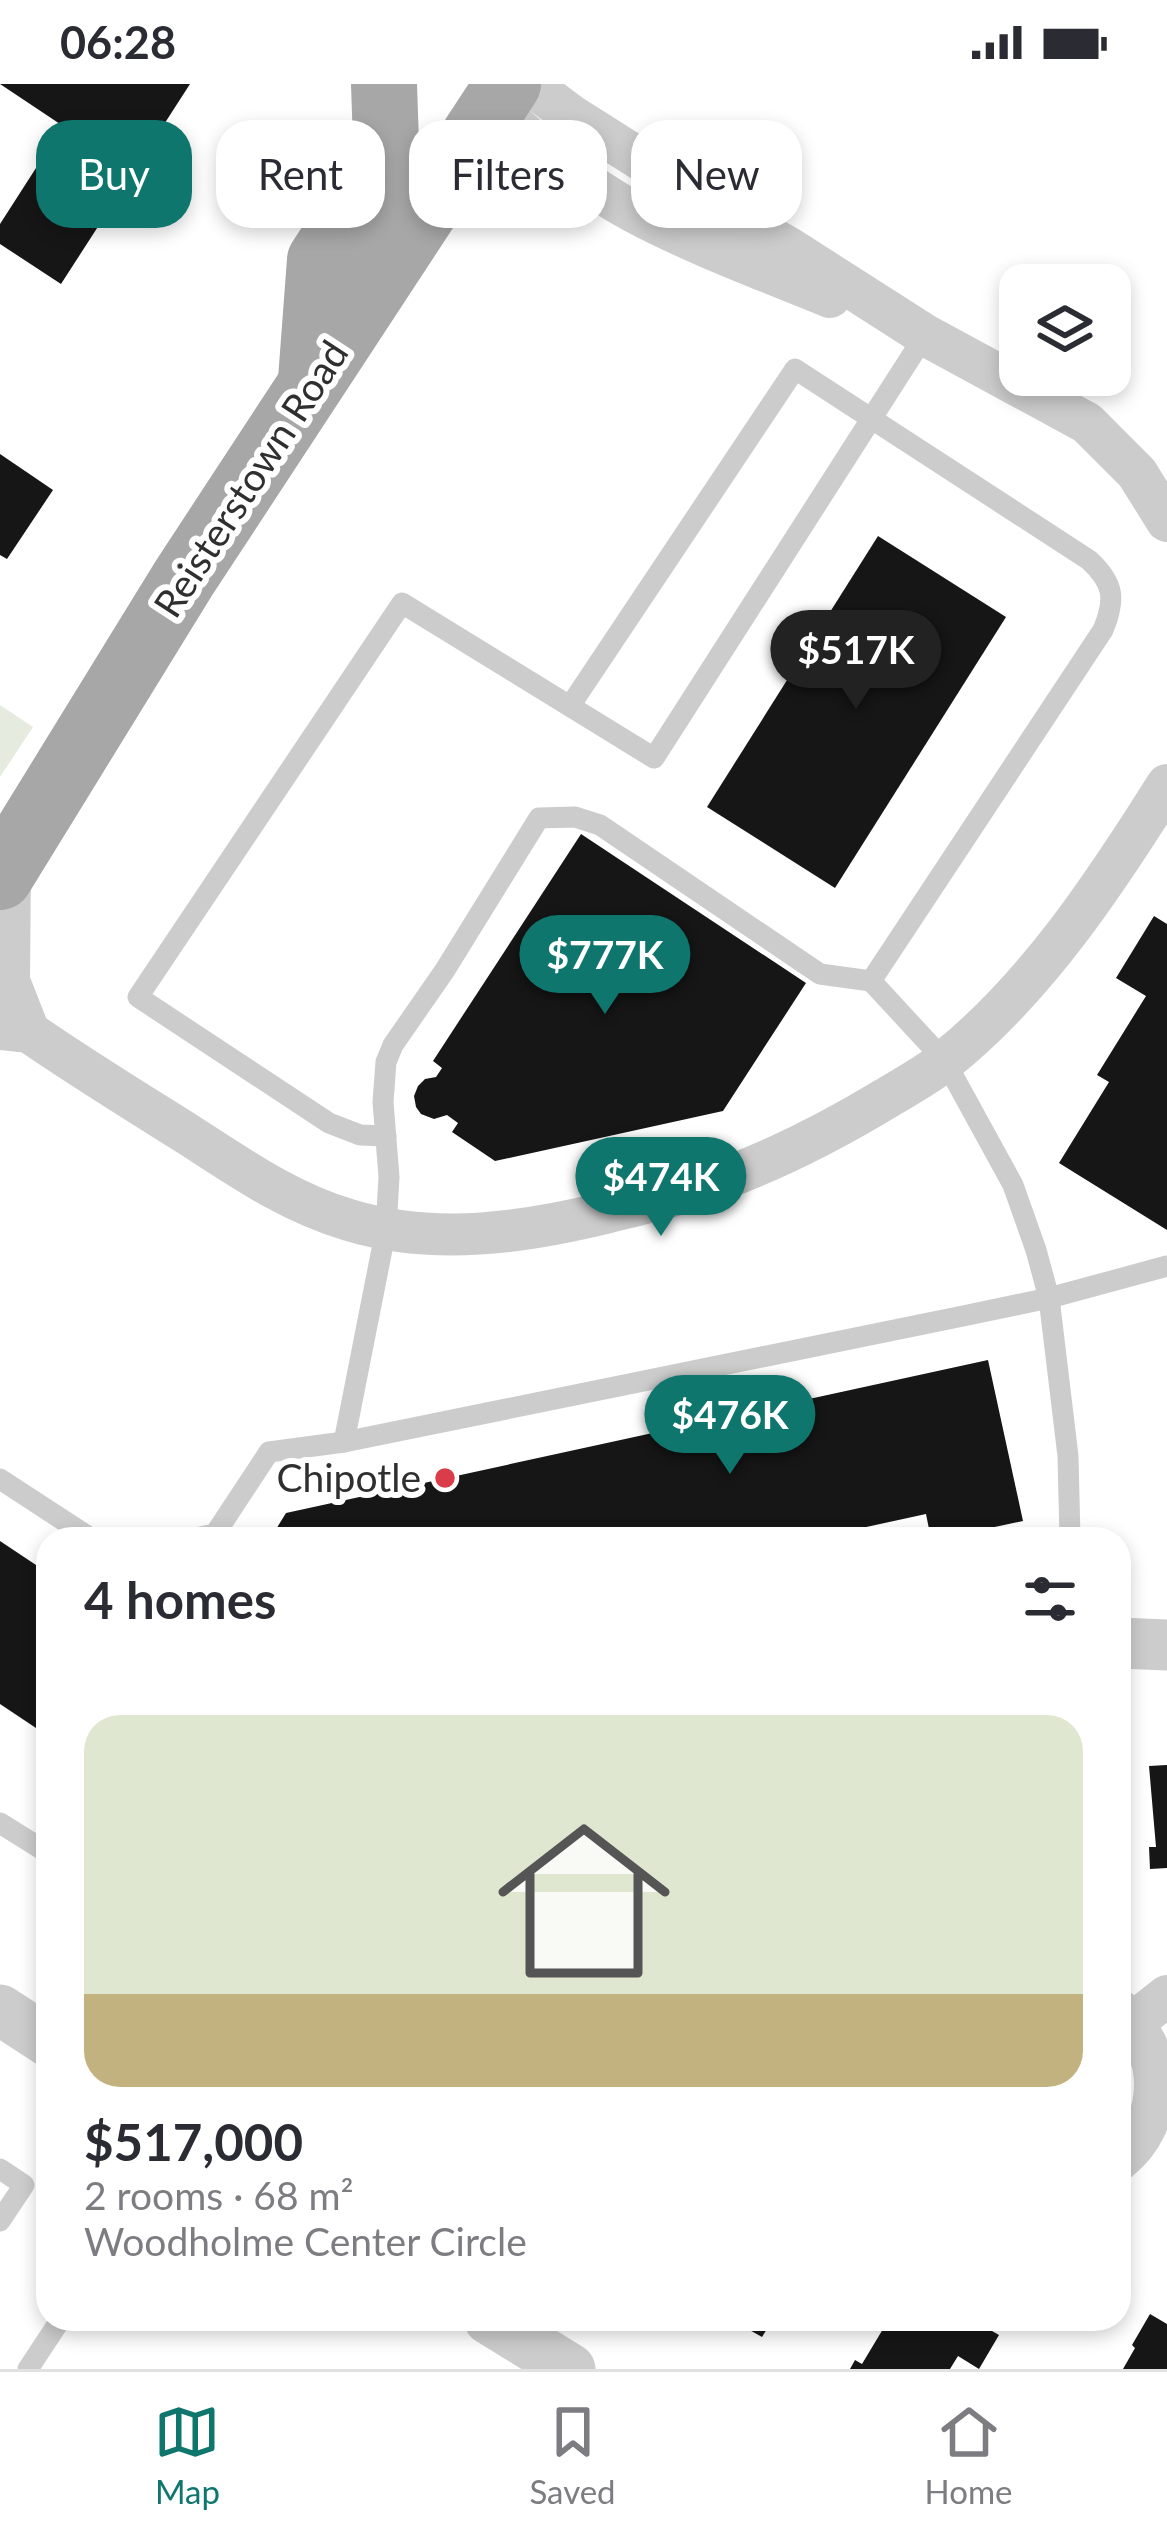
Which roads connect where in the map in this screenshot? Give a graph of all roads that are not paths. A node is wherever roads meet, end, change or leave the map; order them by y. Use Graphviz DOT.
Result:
graph roads {
  1 [pos="384,84"];
  2 [pos="501,92"];
  3 [pos="926,335"];
  4 [pos="310,390"];
  5 [pos="871,418"];
  6 [pos="1167,521"];
  7 [pos="570,706"];
  8 [pos="1167,785"];
  9 [pos="5,869"];
  10 [pos="871,981"];
  11 [pos="14,1031"];
  12 [pos="945,1061"];
  13 [pos="386,1136"];
  14 [pos="386,1229"];
  15 [pos="1167,1266"];
  16 [pos="1049,1298"];
  17 [pos="344,1442"];
  18 [pos="0,1479"];
  19 [pos="74,1527"];
  20 [pos="220,1527"];
  21 [pos="1070,1527"];
  22 [pos="1131,1643"];
  23 [pos="1167,1645"];
  24 [pos="0,1823"];
  25 [pos="36,1846"];
  26 [pos="1140,2009"];
  27 [pos="0,2010"];
  28 [pos="36,2033"];
  29 [pos="1131,2148"];
  30 [pos="0,2169"];
  31 [pos="0,2221"];
  32 [pos="53,2331"];
  33 [pos="508,2331"];
  34 [pos="28,2369"];
  35 [pos="570,2369"];
  1 -- 4 [label="main road"];
  2 -- 3 [label="street"];
  2 -- 4 [label="main road, Reisterstown Road"];
  3 -- 5 [label="lane"];
  3 -- 6 [label="street"];
  4 -- 9 [label="main road, Reisterstown Road"];
  5 -- 7 [label="lane"];
  5 -- 7 [label="lane"];
  5 -- 10 [label="lane"];
  7 -- 13 [label="lane"];
  8 -- 12 [label="street"];
  9 -- 11 [label="street"];
  10 -- 12 [label="lane"];
  10 -- 13 [label="lane"];
  11 -- 14 [label="street"];
  12 -- 14 [label="street"];
  12 -- 16 [label="lane"];
  13 -- 14 [label="lane"];
  14 -- 17 [label="lane"];
  15 -- 16 [label="lane"];
  16 -- 17 [label="lane"];
  16 -- 21 [label="lane"];
  17 -- 20 [label="lane"];
  18 -- 19 [label="lane"];
  22 -- 23 [label="street"];
  24 -- 25 [label="lane"];
  26 -- 29 [label="street"];
  27 -- 28 [label="street"];
  30 -- 31 [label="lane"];
  32 -- 34 [label="lane"];
  33 -- 35 [label="street"];
}
